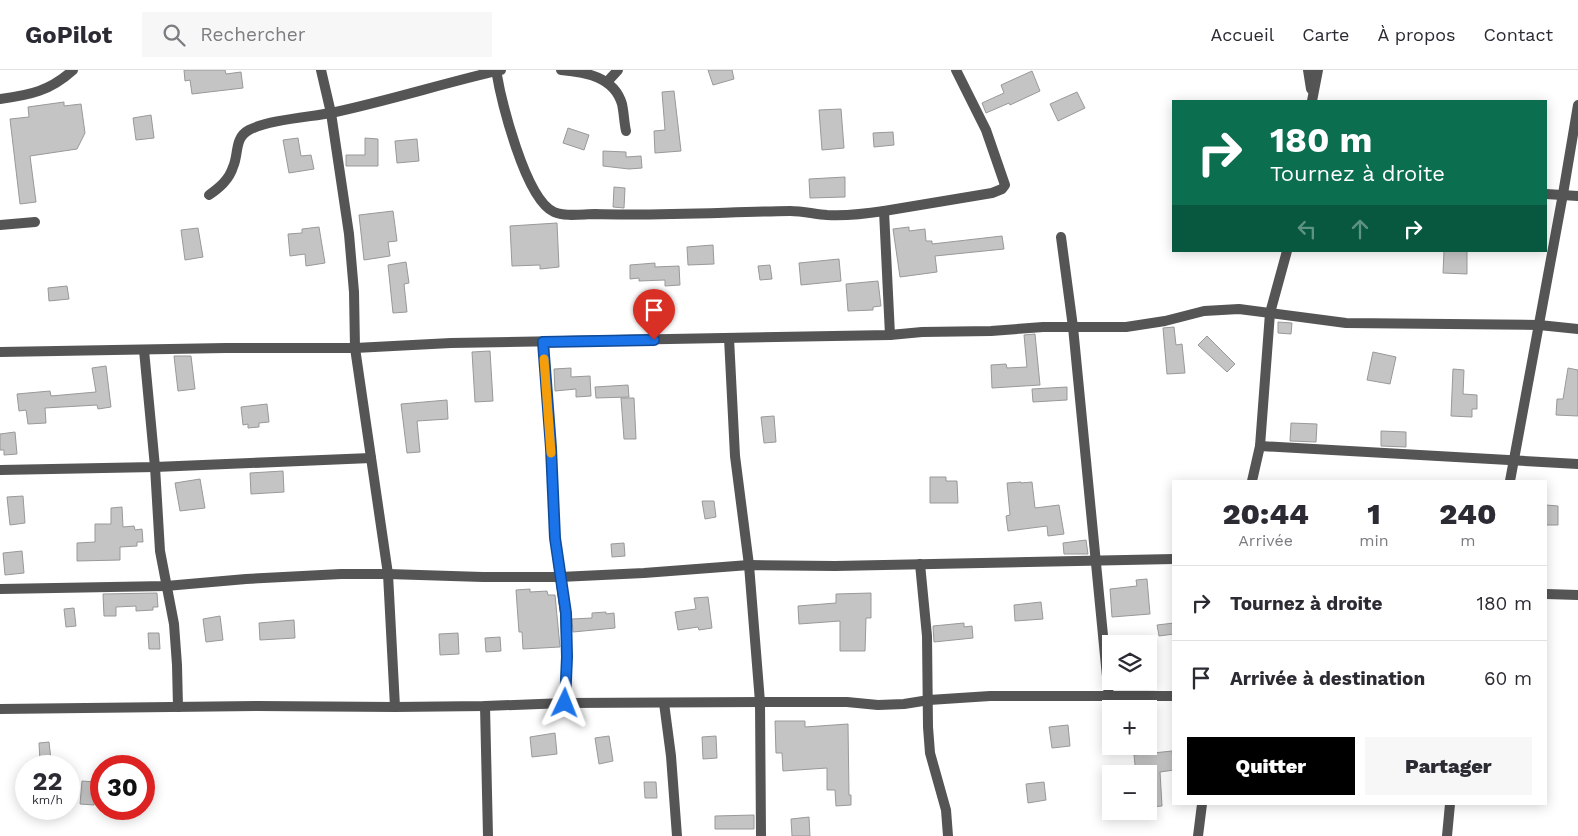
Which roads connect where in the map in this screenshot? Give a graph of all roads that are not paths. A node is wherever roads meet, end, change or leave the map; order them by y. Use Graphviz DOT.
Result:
graph roads {
  1 [pos="73,70"];
  2 [pos="321,70"];
  3 [pos="498,70"];
  4 [pos="561,70"];
  5 [pos="618,70"];
  6 [pos="956,70"];
  7 [pos="1308,70"];
  8 [pos="1318,70"];
  9 [pos="607,82"];
  10 [pos="1312,98"];
  11 [pos="0,99"];
  12 [pos="1578,105"];
  13 [pos="331,113"];
  14 [pos="626,131"];
  15 [pos="1547,194"];
  16 [pos="1563,194"];
  17 [pos="208,195"];
  18 [pos="1578,196"];
  19 [pos="884,211"];
  20 [pos="35,222"];
  21 [pos="0,225"];
  22 [pos="1061,237"];
  23 [pos="1287,252"];
  24 [pos="1270,313"];
  25 [pos="1539,325"];
  26 [pos="1073,326"];
  27 [pos="1578,329"];
  28 [pos="890,334"];
  29 [pos="728,338"];
  30 [pos="543,342"];
  31 [pos="355,348"];
  32 [pos="144,350"];
  33 [pos="0,352"];
  34 [pos="1260,446"];
  35 [pos="371,458"];
  36 [pos="1513,461"];
  37 [pos="1578,464"];
  38 [pos="155,467"];
  39 [pos="0,470"];
  40 [pos="1252,480"];
  41 [pos="1510,480"];
  42 [pos="1172,559"];
  43 [pos="1094,562"];
  44 [pos="920,564"];
  45 [pos="749,565"];
  46 [pos="388,574"];
  47 [pos="560,577"];
  48 [pos="166,586"];
  49 [pos="0,589"];
  50 [pos="1547,594"];
  51 [pos="1578,595"];
  52 [pos="1172,696"];
  53 [pos="1109,697"];
  54 [pos="929,700"];
  55 [pos="760,702"];
  56 [pos="565,703"];
  57 [pos="664,703"];
  58 [pos="485,706"];
  59 [pos="178,707"];
  60 [pos="395,707"];
  61 [pos="0,709"];
  62 [pos="1202,805"];
  63 [pos="1450,805"];
  64 [pos="488,836"];
  65 [pos="677,836"];
  66 [pos="761,836"];
  67 [pos="948,836"];
  68 [pos="1198,836"];
  69 [pos="1446,836"];
  1 -- 11 [label="street"];
  2 -- 13 [label="street"];
  3 -- 13 [label="street"];
  3 -- 19 [label="street"];
  4 -- 9 [label="street"];
  5 -- 9 [label="street"];
  6 -- 19 [label="street"];
  7 -- 10 [label="street"];
  8 -- 10 [label="street"];
  9 -- 14 [label="street"];
  12 -- 16 [label="street"];
  13 -- 17 [label="street"];
  13 -- 31 [label="street"];
  15 -- 16 [label="street"];
  16 -- 18 [label="street"];
  16 -- 25 [label="street"];
  19 -- 28 [label="street"];
  20 -- 21 [label="street"];
  22 -- 26 [label="street"];
  23 -- 24 [label="street"];
  24 -- 25 [label="street"];
  24 -- 26 [label="street"];
  24 -- 34 [label="street"];
  25 -- 27 [label="street"];
  25 -- 36 [label="street"];
  26 -- 28 [label="street"];
  26 -- 43 [label="street"];
  28 -- 29 [label="street"];
  29 -- 30 [label="street"];
  29 -- 45 [label="street"];
  30 -- 31 [label="street"];
  30 -- 47 [label="street"];
  31 -- 32 [label="street"];
  31 -- 35 [label="street"];
  32 -- 33 [label="street"];
  32 -- 38 [label="street"];
  34 -- 36 [label="street"];
  34 -- 40 [label="street"];
  35 -- 38 [label="street"];
  35 -- 46 [label="street"];
  36 -- 37 [label="street"];
  36 -- 41 [label="street"];
  38 -- 39 [label="street"];
  38 -- 48 [label="street"];
  42 -- 43 [label="street"];
  43 -- 44 [label="street"];
  43 -- 53 [label="street"];
  44 -- 45 [label="street"];
  44 -- 54 [label="street"];
  45 -- 47 [label="street"];
  45 -- 55 [label="street"];
  46 -- 47 [label="street"];
  46 -- 48 [label="street"];
  46 -- 60 [label="street"];
  47 -- 56 [label="street"];
  48 -- 49 [label="street"];
  48 -- 59 [label="street"];
  50 -- 51 [label="street"];
  52 -- 53 [label="street"];
  53 -- 54 [label="street"];
  54 -- 55 [label="street"];
  54 -- 67 [label="street"];
  55 -- 57 [label="street"];
  55 -- 66 [label="street"];
  56 -- 57 [label="street"];
  56 -- 58 [label="street"];
  57 -- 65 [label="street"];
  58 -- 60 [label="street"];
  58 -- 64 [label="street"];
  59 -- 60 [label="street"];
  59 -- 61 [label="street"];
  62 -- 68 [label="street"];
  63 -- 69 [label="street"];
}
